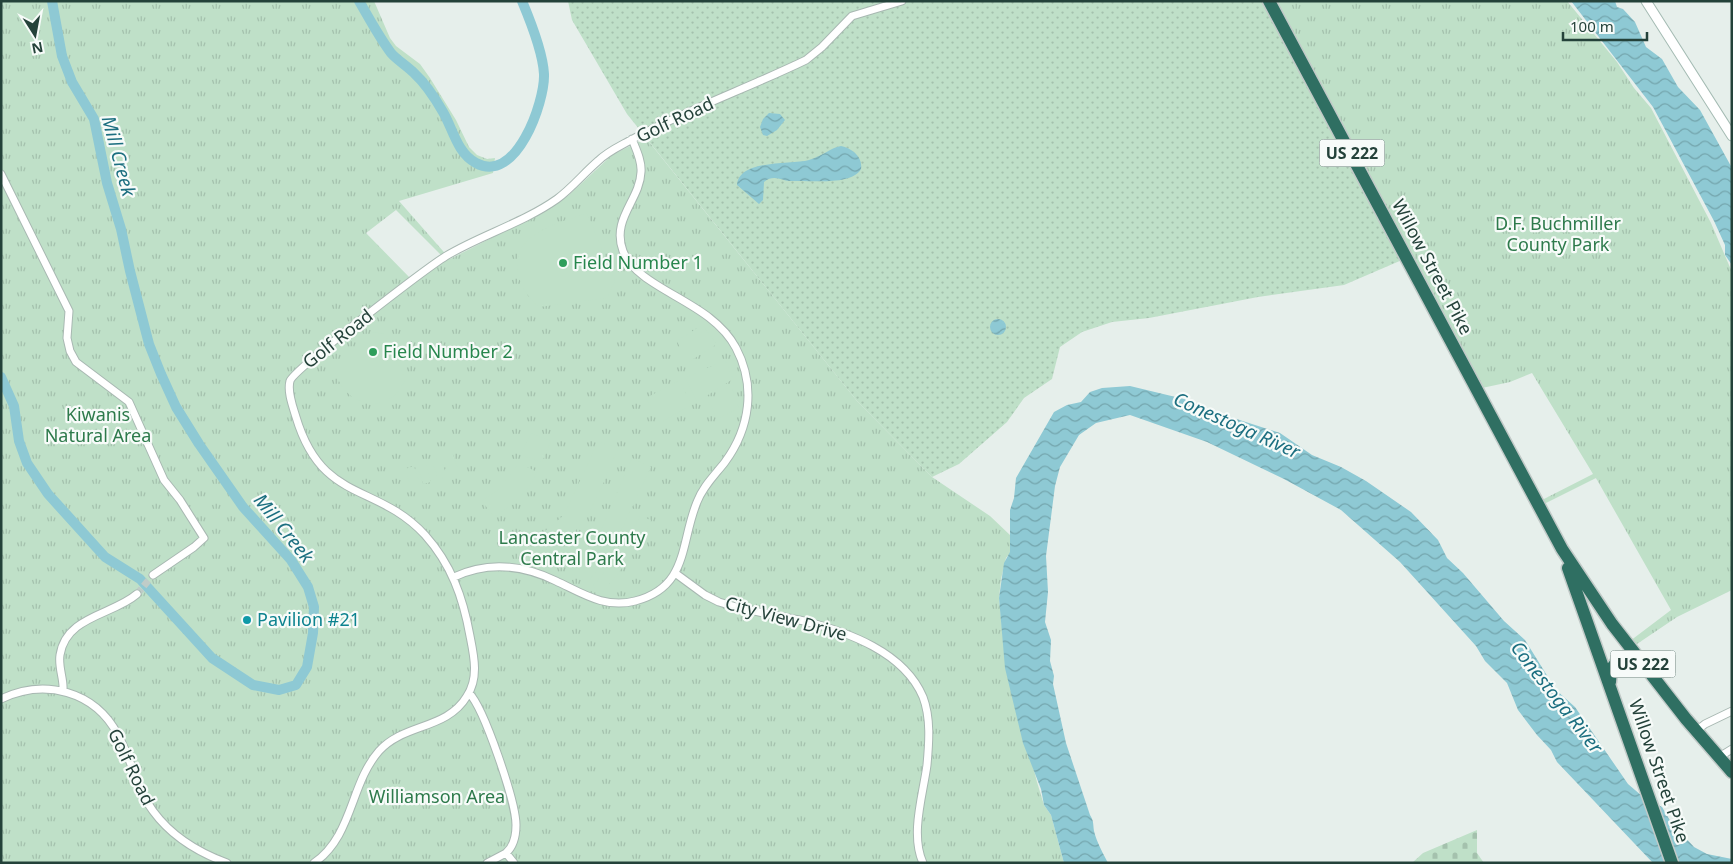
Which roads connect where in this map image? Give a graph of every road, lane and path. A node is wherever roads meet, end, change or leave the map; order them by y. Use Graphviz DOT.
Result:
graph roads {
  1 [pos="902,1"];
  2 [pos="1269,1"];
  3 [pos="1646,1"];
  4 [pos="1732,136"];
  5 [pos="632,139"];
  6 [pos="1,174"];
  7 [pos="1562,549"];
  8 [pos="675,573"];
  9 [pos="153,576"];
  10 [pos="454,578"];
  11 [pos="137,594"];
  12 [pos="1610,685"];
  13 [pos="63,690"];
  14 [pos="469,693"];
  15 [pos="1,699"];
  16 [pos="1732,711"];
  17 [pos="1686,719"];
  18 [pos="1696,730"];
  19 [pos="1732,749"];
  20 [pos="1719,757"];
  21 [pos="1732,772"];
  22 [pos="506,853"];
  23 [pos="227,863"];
  24 [pos="314,863"];
  25 [pos="487,863"];
  26 [pos="514,863"];
  27 [pos="923,863"];
  28 [pos="1672,863"];
  1 -- 5 [label="street, Golf Road"];
  2 -- 7 [label="highway, Willow Street Pike / US 222"];
  3 -- 4 [label="main road"];
  5 -- 8 [label="street"];
  5 -- 10 [label="street, Golf Road"];
  6 -- 9 [label="street"];
  7 -- 12 [label="highway, Willow Street Pike / US 222"];
  7 -- 17 [label="highway, Willow Street Pike / US 222"];
  8 -- 10 [label="street"];
  8 -- 27 [label="street, City View Drive"];
  10 -- 14 [label="street, Golf Road"];
  11 -- 13 [label="street"];
  12 -- 17 [label="highway"];
  12 -- 28 [label="highway, Willow Street Pike / US 222"];
  13 -- 15 [label="street, Golf Road"];
  13 -- 23 [label="street, Golf Road"];
  14 -- 22 [label="street"];
  14 -- 24 [label="street, Golf Road"];
  16 -- 18 [label="street"];
  17 -- 18 [label="highway, Willow Street Pike / US 222"];
  18 -- 20 [label="highway, Willow Street Pike / US 222"];
  19 -- 20 [label="street"];
  20 -- 21 [label="highway, Willow Street Pike / US 222"];
  22 -- 25 [label="street"];
  22 -- 26 [label="street"];
}
